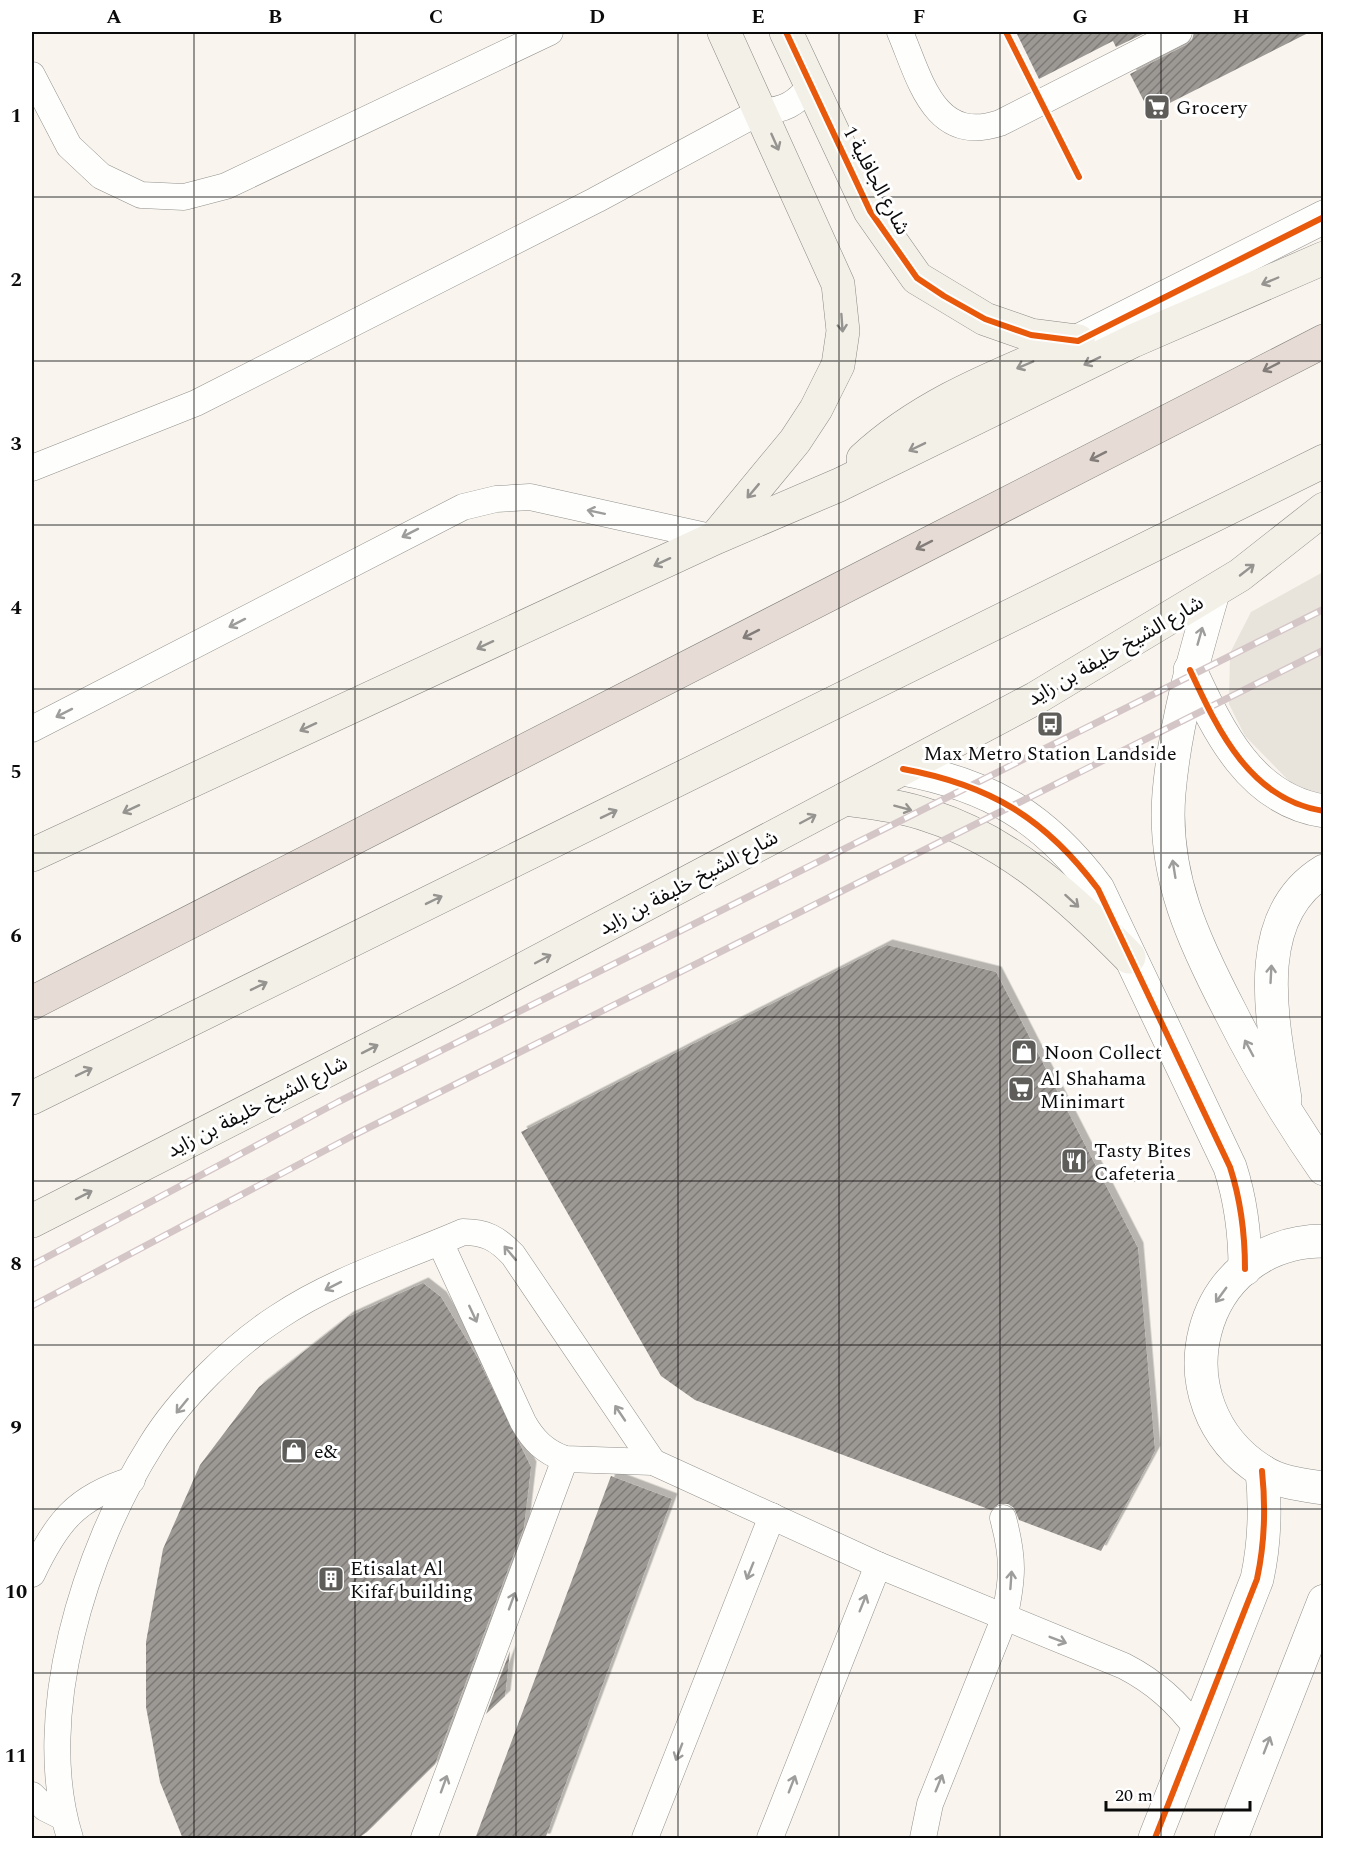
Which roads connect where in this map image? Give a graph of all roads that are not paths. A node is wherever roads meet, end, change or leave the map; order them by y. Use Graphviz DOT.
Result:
graph roads {
  1 [pos="550,32"];
  2 [pos="724,32"];
  3 [pos="786,32"];
  4 [pos="900,32"];
  5 [pos="1179,32"];
  6 [pos="32,75"];
  7 [pos="810,86"];
  8 [pos="761,111"];
  9 [pos="1323,217"];
  10 [pos="1323,258"];
  11 [pos="1323,340"];
  12 [pos="1078,341"];
  13 [pos="1323,461"];
  14 [pos="32,468"];
  15 [pos="839,485"];
  16 [pos="1323,509"];
  17 [pos="715,538"];
  18 [pos="1213,593"];
  19 [pos="1190,670"];
  20 [pos="32,729"];
  21 [pos="903,769"];
  22 [pos="845,799"];
  23 [pos="1323,811"];
  24 [pos="32,855"];
  25 [pos="1323,871"];
  26 [pos="1129,957"];
  27 [pos="32,1003"];
  28 [pos="32,1098"];
  29 [pos="1287,1115"];
  30 [pos="1323,1169"];
  31 [pos="32,1221"];
  32 [pos="1323,1241"];
  33 [pos="440,1242"];
  34 [pos="1245,1269"];
  35 [pos="565,1459"];
  36 [pos="653,1462"];
  37 [pos="1262,1472"];
  38 [pos="132,1480"];
  39 [pos="1323,1488"];
  40 [pos="772,1516"];
  41 [pos="1003,1518"];
  42 [pos="878,1565"];
  43 [pos="32,1574"];
  44 [pos="1323,1601"];
  45 [pos="1004,1619"];
  46 [pos="1198,1730"];
  47 [pos="32,1795"];
  48 [pos="67,1828"];
  49 [pos="424,1839"];
  50 [pos="645,1839"];
  51 [pos="770,1839"];
  52 [pos="923,1839"];
  53 [pos="1155,1839"];
  54 [pos="1231,1839"];
  1 -- 6 [label="lane"];
  2 -- 8 [label="main road"];
  3 -- 7 [label="main road, شارع الجافلية 1"];
  4 -- 5 [label="lane"];
  7 -- 8 [label="lane"];
  7 -- 12 [label="main road, شارع الجافلية 1"];
  8 -- 14 [label="lane"];
  8 -- 17 [label="main road, one-way"];
  9 -- 12 [label="street"];
  10 -- 15 [label="main road, one-way"];
  11 -- 27 [label="highway, one-way"];
  12 -- 15 [label="main road, one-way"];
  28 -- 13 [label="main road, one-way"];
  15 -- 17 [label="main road"];
  18 -- 16 [label="main road, شارع الشيخ خليفة بن زايد, one-way"];
  17 -- 20 [label="lane, one-way"];
  17 -- 24 [label="main road, one-way"];
  19 -- 18 [label="street, one-way"];
  18 -- 21 [label="main road, شارع الشيخ خليفة بن زايد"];
  19 -- 23 [label="street"];
  29 -- 19 [label="street, one-way"];
  21 -- 22 [label="main road, شارع الشيخ خليفة بن زايد"];
  21 -- 26 [label="street"];
  22 -- 26 [label="main road, one-way"];
  31 -- 22 [label="main road, شارع الشيخ خليفة بن زايد, one-way"];
  29 -- 25 [label="street, one-way"];
  26 -- 34 [label="street"];
  29 -- 30 [label="street"];
  32 -- 34 [label="street"];
  33 -- 35 [label="lane, one-way"];
  36 -- 33 [label="lane, one-way"];
  33 -- 38 [label="lane, one-way"];
  34 -- 37 [label="street, one-way"];
  35 -- 36 [label="lane"];
  49 -- 35 [label="lane, one-way"];
  36 -- 40 [label="lane"];
  37 -- 39 [label="street"];
  37 -- 46 [label="street"];
  38 -- 43 [label="lane"];
  38 -- 48 [label="lane"];
  40 -- 42 [label="lane"];
  40 -- 50 [label="lane, one-way"];
  45 -- 41 [label="lane, one-way"];
  42 -- 45 [label="lane"];
  51 -- 42 [label="lane, one-way"];
  54 -- 44 [label="street, one-way"];
  45 -- 46 [label="lane, one-way"];
  52 -- 45 [label="lane, one-way"];
  46 -- 53 [label="street"];
  47 -- 48 [label="lane"];
}
